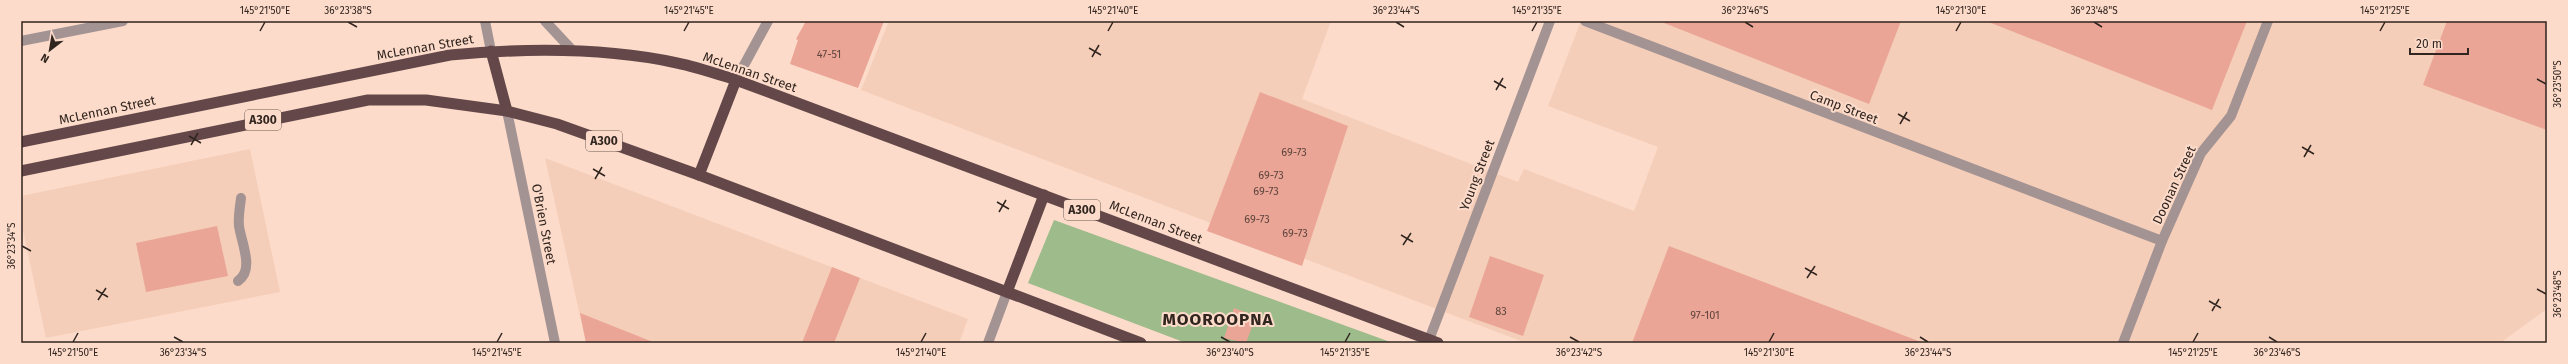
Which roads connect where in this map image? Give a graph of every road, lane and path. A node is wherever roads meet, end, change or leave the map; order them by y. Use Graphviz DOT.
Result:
graph roads {
  1 [pos="123,21"];
  2 [pos="485,21"];
  3 [pos="545,21"];
  4 [pos="768,21"];
  5 [pos="1550,21"];
  6 [pos="1586,21"];
  7 [pos="2268,21"];
  8 [pos="21,41"];
  9 [pos="491,50"];
  10 [pos="572,50"];
  11 [pos="736,80"];
  12 [pos="507,111"];
  13 [pos="21,142"];
  14 [pos="21,171"];
  15 [pos="699,175"];
  16 [pos="1044,195"];
  17 [pos="241,198"];
  18 [pos="2162,241"];
  19 [pos="238,281"];
  20 [pos="1007,292"];
  21 [pos="1431,342"];
  22 [pos="555,343"];
  23 [pos="988,343"];
  24 [pos="1141,343"];
  25 [pos="2123,343"];
  1 -- 8 [label="street"];
  2 -- 9 [label="street"];
  3 -- 10 [label="street"];
  4 -- 11 [label="street"];
  5 -- 21 [label="street, Young Street"];
  6 -- 18 [label="street, Camp Street"];
  7 -- 18 [label="street, Doonan Street"];
  9 -- 10 [label="highway, McLennan Street / A300"];
  9 -- 12 [label="highway"];
  9 -- 13 [label="highway, McLennan Street / A300"];
  10 -- 11 [label="highway, McLennan Street / A300"];
  11 -- 15 [label="highway"];
  11 -- 16 [label="highway, McLennan Street / A300"];
  12 -- 14 [label="highway, A300"];
  12 -- 15 [label="highway, A300"];
  12 -- 22 [label="street, O'Brien Street"];
  15 -- 20 [label="highway, A300"];
  16 -- 20 [label="highway"];
  16 -- 21 [label="highway, McLennan Street / A300"];
  17 -- 19 [label="street"];
  18 -- 25 [label="street, Doonan Street"];
  20 -- 23 [label="street"];
  20 -- 24 [label="highway, A300"];
}
